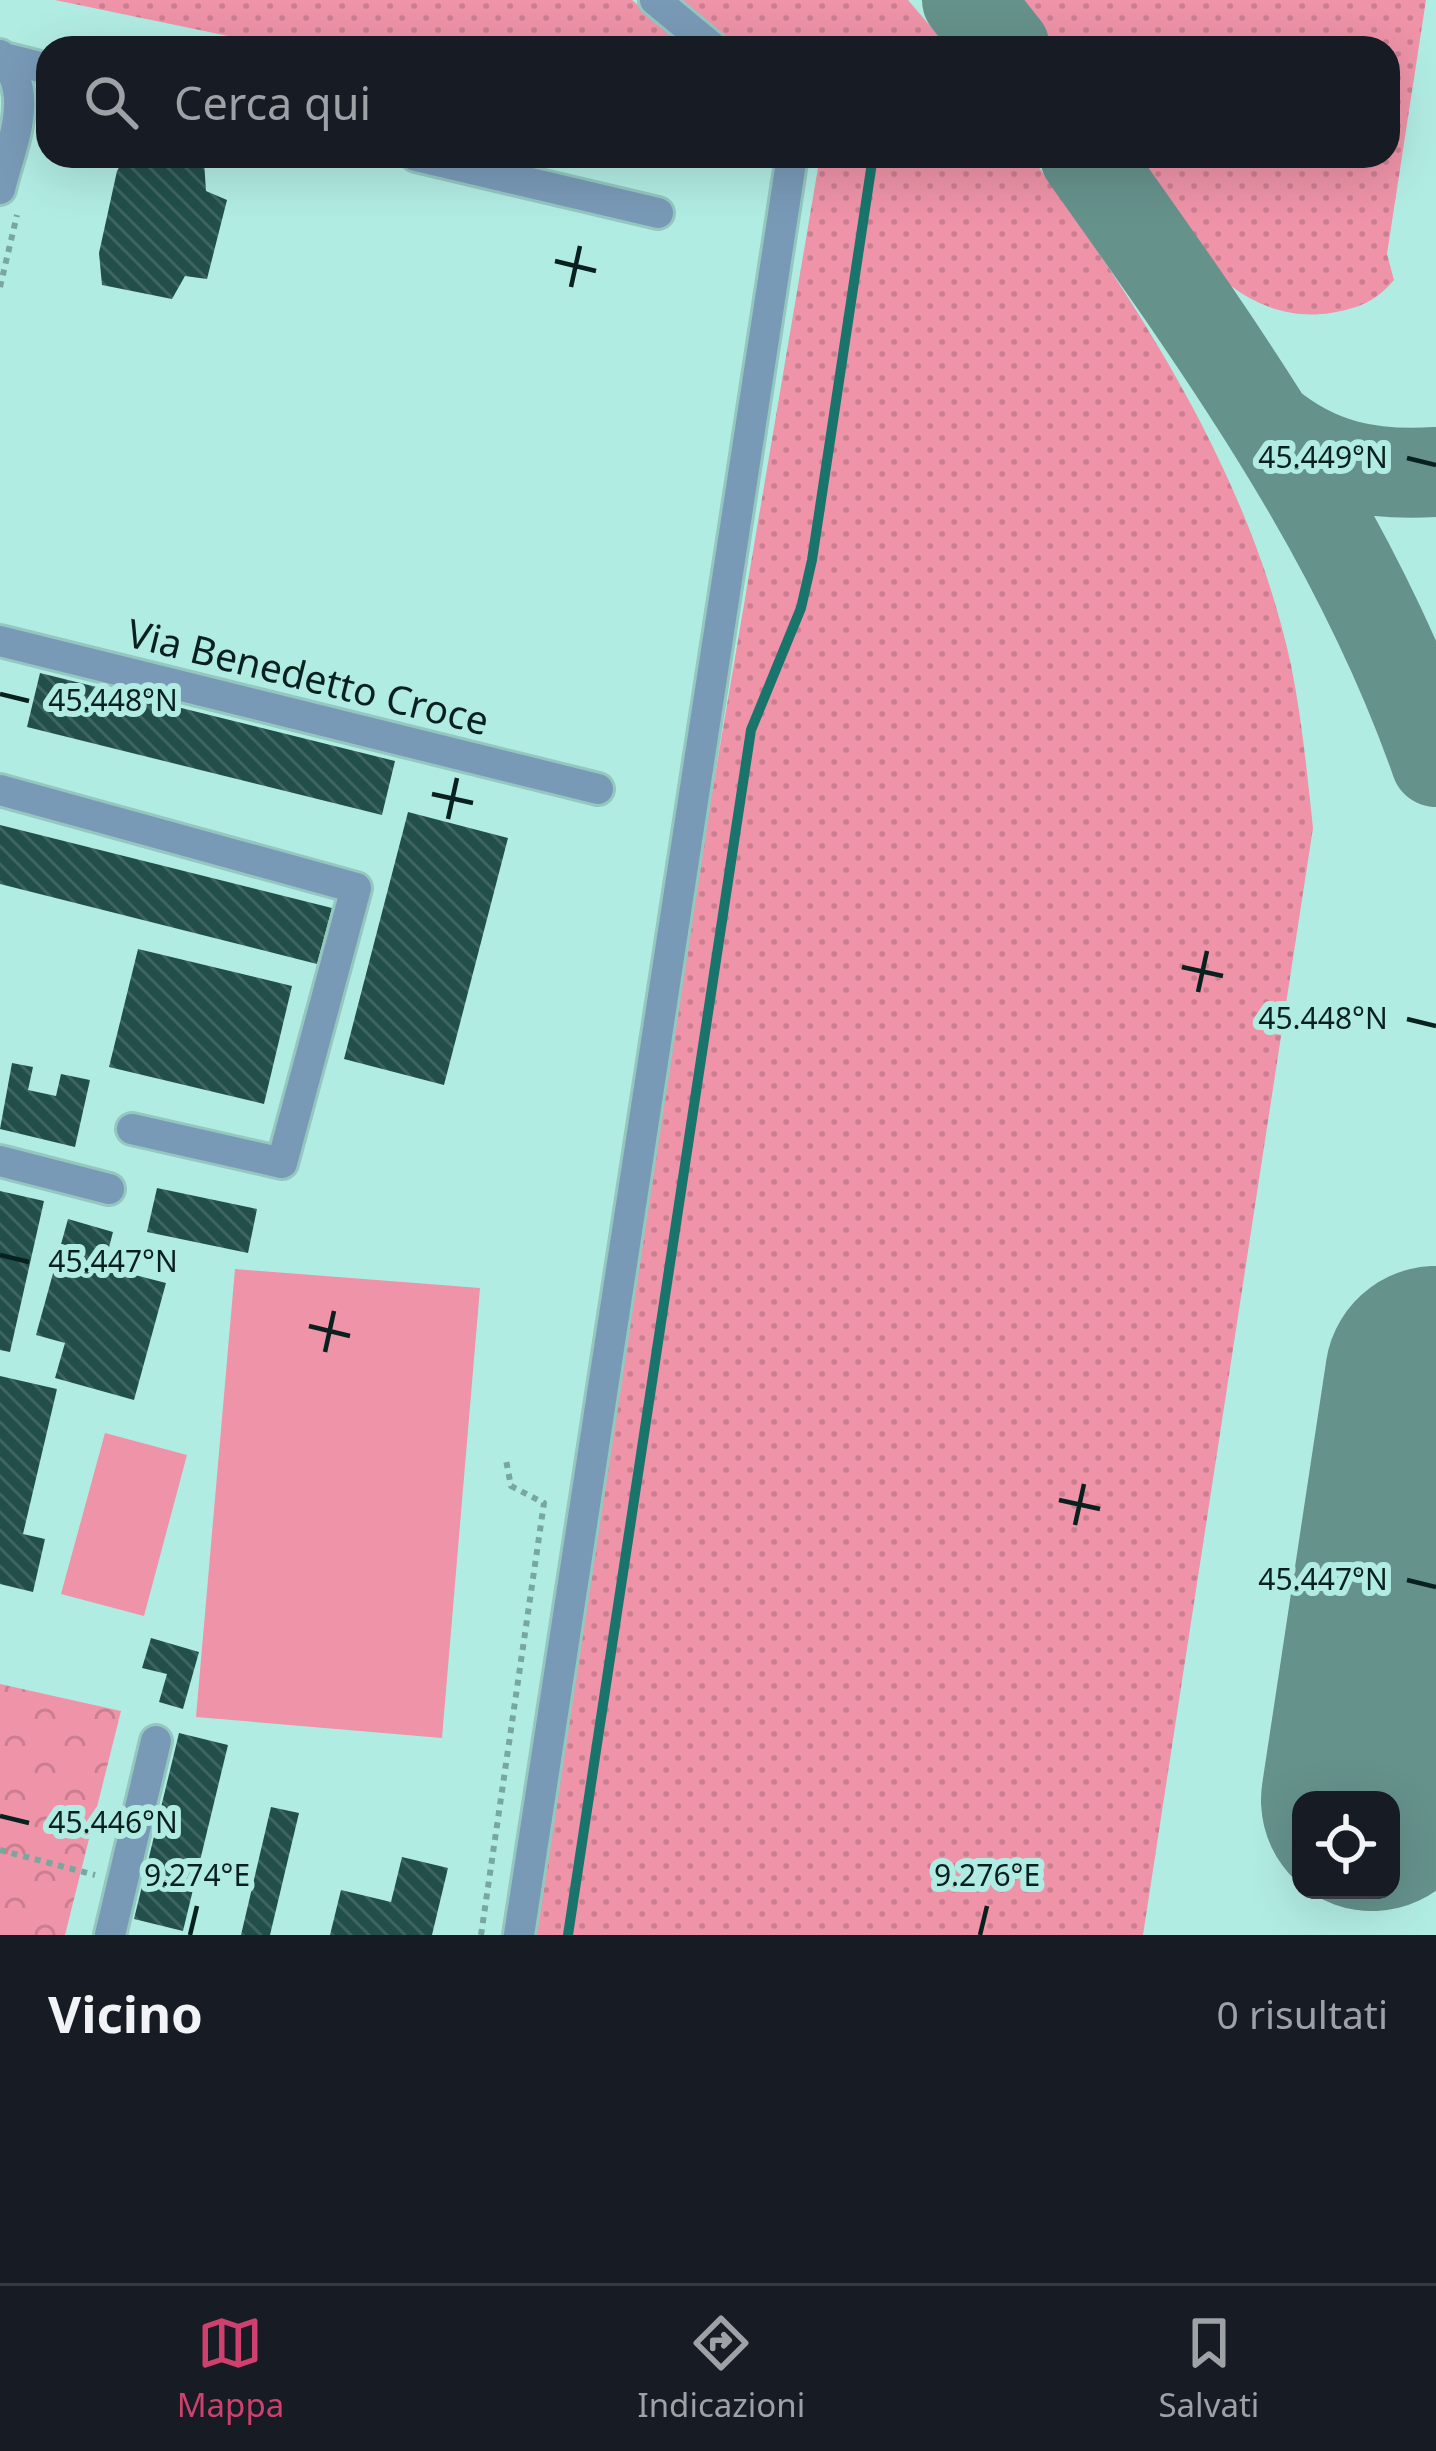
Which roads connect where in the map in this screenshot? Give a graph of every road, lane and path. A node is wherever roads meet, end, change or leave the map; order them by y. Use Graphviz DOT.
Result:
graph roads {
  1 [pos="655,0"];
  2 [pos="698,36"];
  3 [pos="2,56"];
  4 [pos="36,66"];
  5 [pos="467,168"];
  6 [pos="790,168"];
  7 [pos="0,189"];
  8 [pos="658,213"];
  9 [pos="0,641"];
  10 [pos="598,789"];
  11 [pos="0,790"];
  12 [pos="132,1130"];
  13 [pos="0,1161"];
  14 [pos="109,1189"];
  15 [pos="506,1460"];
  16 [pos="156,1741"];
  17 [pos="0,1850"];
  18 [pos="122,1882"];
  19 [pos="110,1935"];
  20 [pos="481,1935"];
  21 [pos="519,1935"];
  1 -- 2 [label="street"];
  3 -- 4 [label="street"];
  3 -- 7 [label="street"];
  5 -- 8 [label="street"];
  6 -- 21 [label="street"];
  9 -- 10 [label="street, Via Benedetto Croce"];
  11 -- 12 [label="street"];
  13 -- 14 [label="street"];
  15 -- 20 [label="path"];
  16 -- 18 [label="street"];
  17 -- 18 [label="path"];
  18 -- 19 [label="street"];
}
